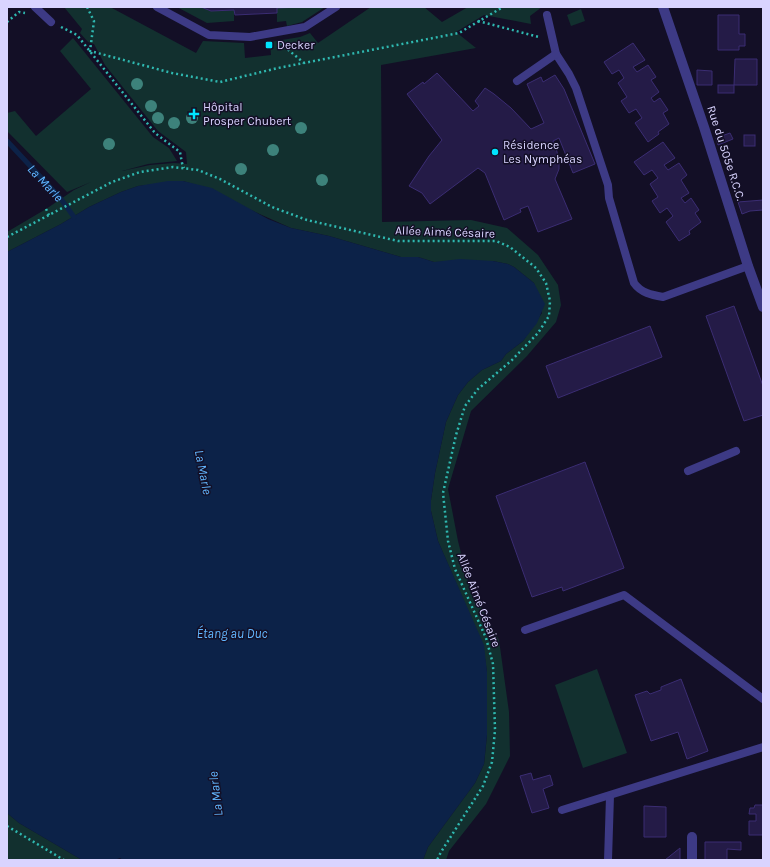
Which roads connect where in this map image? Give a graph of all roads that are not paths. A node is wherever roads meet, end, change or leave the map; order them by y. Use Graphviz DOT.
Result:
graph roads {
  1 [pos="35,7"];
  2 [pos="157,7"];
  3 [pos="336,7"];
  4 [pos="663,7"];
  5 [pos="547,15"];
  6 [pos="51,22"];
  7 [pos="556,54"];
  8 [pos="517,81"];
  9 [pos="748,266"];
  10 [pos="763,307"];
  11 [pos="736,451"];
  12 [pos="688,471"];
  13 [pos="525,630"];
  14 [pos="763,699"];
  15 [pos="763,747"];
  16 [pos="610,796"];
  17 [pos="562,810"];
  18 [pos="692,837"];
  19 [pos="608,860"];
  20 [pos="692,860"];
  1 -- 6 [label="lane"];
  2 -- 3 [label="lane"];
  4 -- 9 [label="street, Rue du 505e R.C.C."];
  5 -- 7 [label="lane"];
  7 -- 8 [label="lane"];
  7 -- 9 [label="lane"];
  9 -- 10 [label="street, Rue du 505e R.C.C."];
  11 -- 12 [label="lane"];
  13 -- 14 [label="lane"];
  15 -- 16 [label="lane"];
  16 -- 17 [label="lane"];
  16 -- 19 [label="lane"];
  18 -- 20 [label="street"];
}
